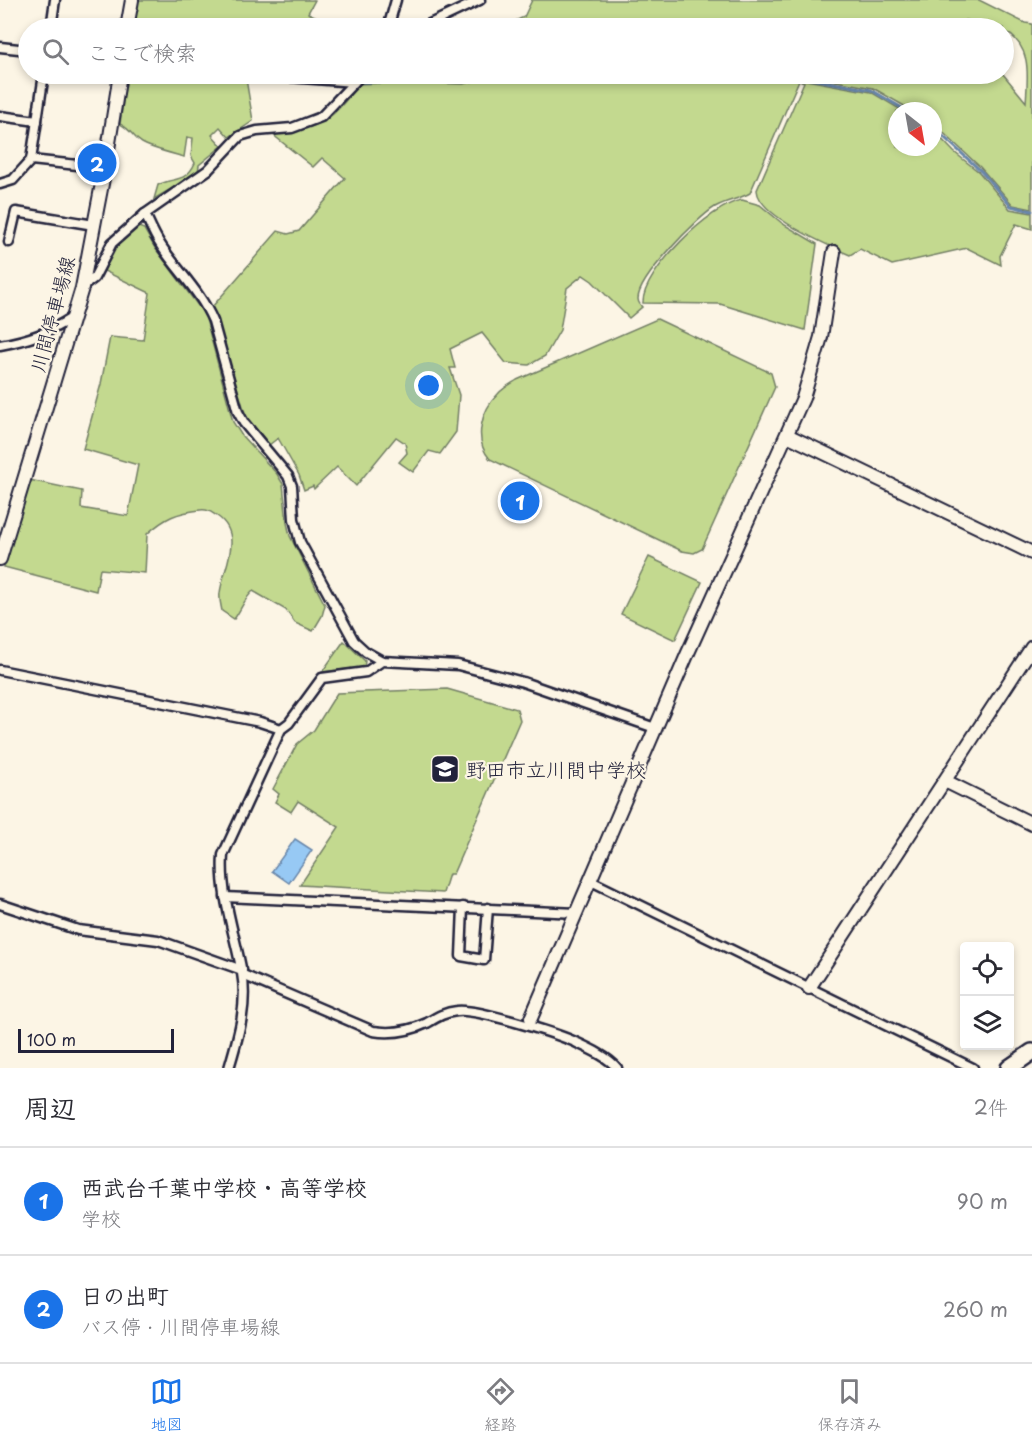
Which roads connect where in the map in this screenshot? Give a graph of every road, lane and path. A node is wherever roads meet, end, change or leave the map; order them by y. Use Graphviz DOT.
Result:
graph roads {
  1 [pos="55,0"];
  2 [pos="132,0"];
  3 [pos="396,0"];
  4 [pos="480,0"];
  5 [pos="52,18"];
  6 [pos="129,18"];
  7 [pos="391,18"];
  8 [pos="442,18"];
  9 [pos="0,47"];
  10 [pos="18,49"];
  11 [pos="43,84"];
  12 [pos="118,84"];
  13 [pos="352,84"];
  14 [pos="0,116"];
  15 [pos="37,121"];
  16 [pos="31,160"];
  17 [pos="105,168"];
  18 [pos="0,178"];
  19 [pos="13,180"];
  20 [pos="0,184"];
  21 [pos="145,214"];
  22 [pos="94,225"];
  23 [pos="9,242"];
  24 [pos="834,252"];
  25 [pos="82,288"];
  26 [pos="74,317"];
  27 [pos="0,345"];
  28 [pos="787,435"];
  29 [pos="1032,553"];
  30 [pos="0,559"];
  31 [pos="1032,647"];
  32 [pos="382,661"];
  33 [pos="0,670"];
  34 [pos="655,728"];
  35 [pos="281,729"];
  36 [pos="945,781"];
  37 [pos="1032,824"];
  38 [pos="591,881"];
  39 [pos="225,897"];
  40 [pos="0,904"];
  41 [pos="463,907"];
  42 [pos="488,908"];
  43 [pos="577,913"];
  44 [pos="242,973"];
  45 [pos="809,988"];
  46 [pos="531,1018"];
  47 [pos="1032,1052"];
  48 [pos="229,1068"];
  49 [pos="617,1068"];
  50 [pos="973,1068"];
  51 [pos="1009,1068"];
  1 -- 5 [label="street"];
  2 -- 6 [label="street"];
  3 -- 7 [label="street"];
  4 -- 8 [label="street"];
  9 -- 10 [label="street"];
  11 -- 15 [label="street"];
  12 -- 17 [label="street, 川間停車場線"];
  13 -- 21 [label="street"];
  14 -- 15 [label="street"];
  15 -- 16 [label="street"];
  16 -- 17 [label="street"];
  16 -- 19 [label="street"];
  17 -- 22 [label="street, 川間停車場線"];
  18 -- 19 [label="street"];
  19 -- 20 [label="street"];
  21 -- 25 [label="street"];
  21 -- 32 [label="street"];
  22 -- 23 [label="street"];
  22 -- 25 [label="street, 川間停車場線"];
  24 -- 28 [label="street"];
  25 -- 26 [label="street, 川間停車場線"];
  26 -- 27 [label="street"];
  26 -- 30 [label="street, 川間停車場線"];
  28 -- 29 [label="street"];
  28 -- 34 [label="street"];
  31 -- 36 [label="street"];
  32 -- 34 [label="street"];
  32 -- 35 [label="street"];
  33 -- 35 [label="street"];
  34 -- 38 [label="street"];
  35 -- 39 [label="street"];
  36 -- 37 [label="street"];
  36 -- 45 [label="street"];
  38 -- 43 [label="street"];
  38 -- 45 [label="street"];
  39 -- 41 [label="street"];
  39 -- 44 [label="street"];
  40 -- 44 [label="street"];
  41 -- 42 [label="street"];
  41 -- 42 [label="street"];
  42 -- 43 [label="street"];
  43 -- 46 [label="street"];
  44 -- 48 [label="street"];
  44 -- 49 [label="street"];
  45 -- 50 [label="street"];
  47 -- 51 [label="highway"];
}
